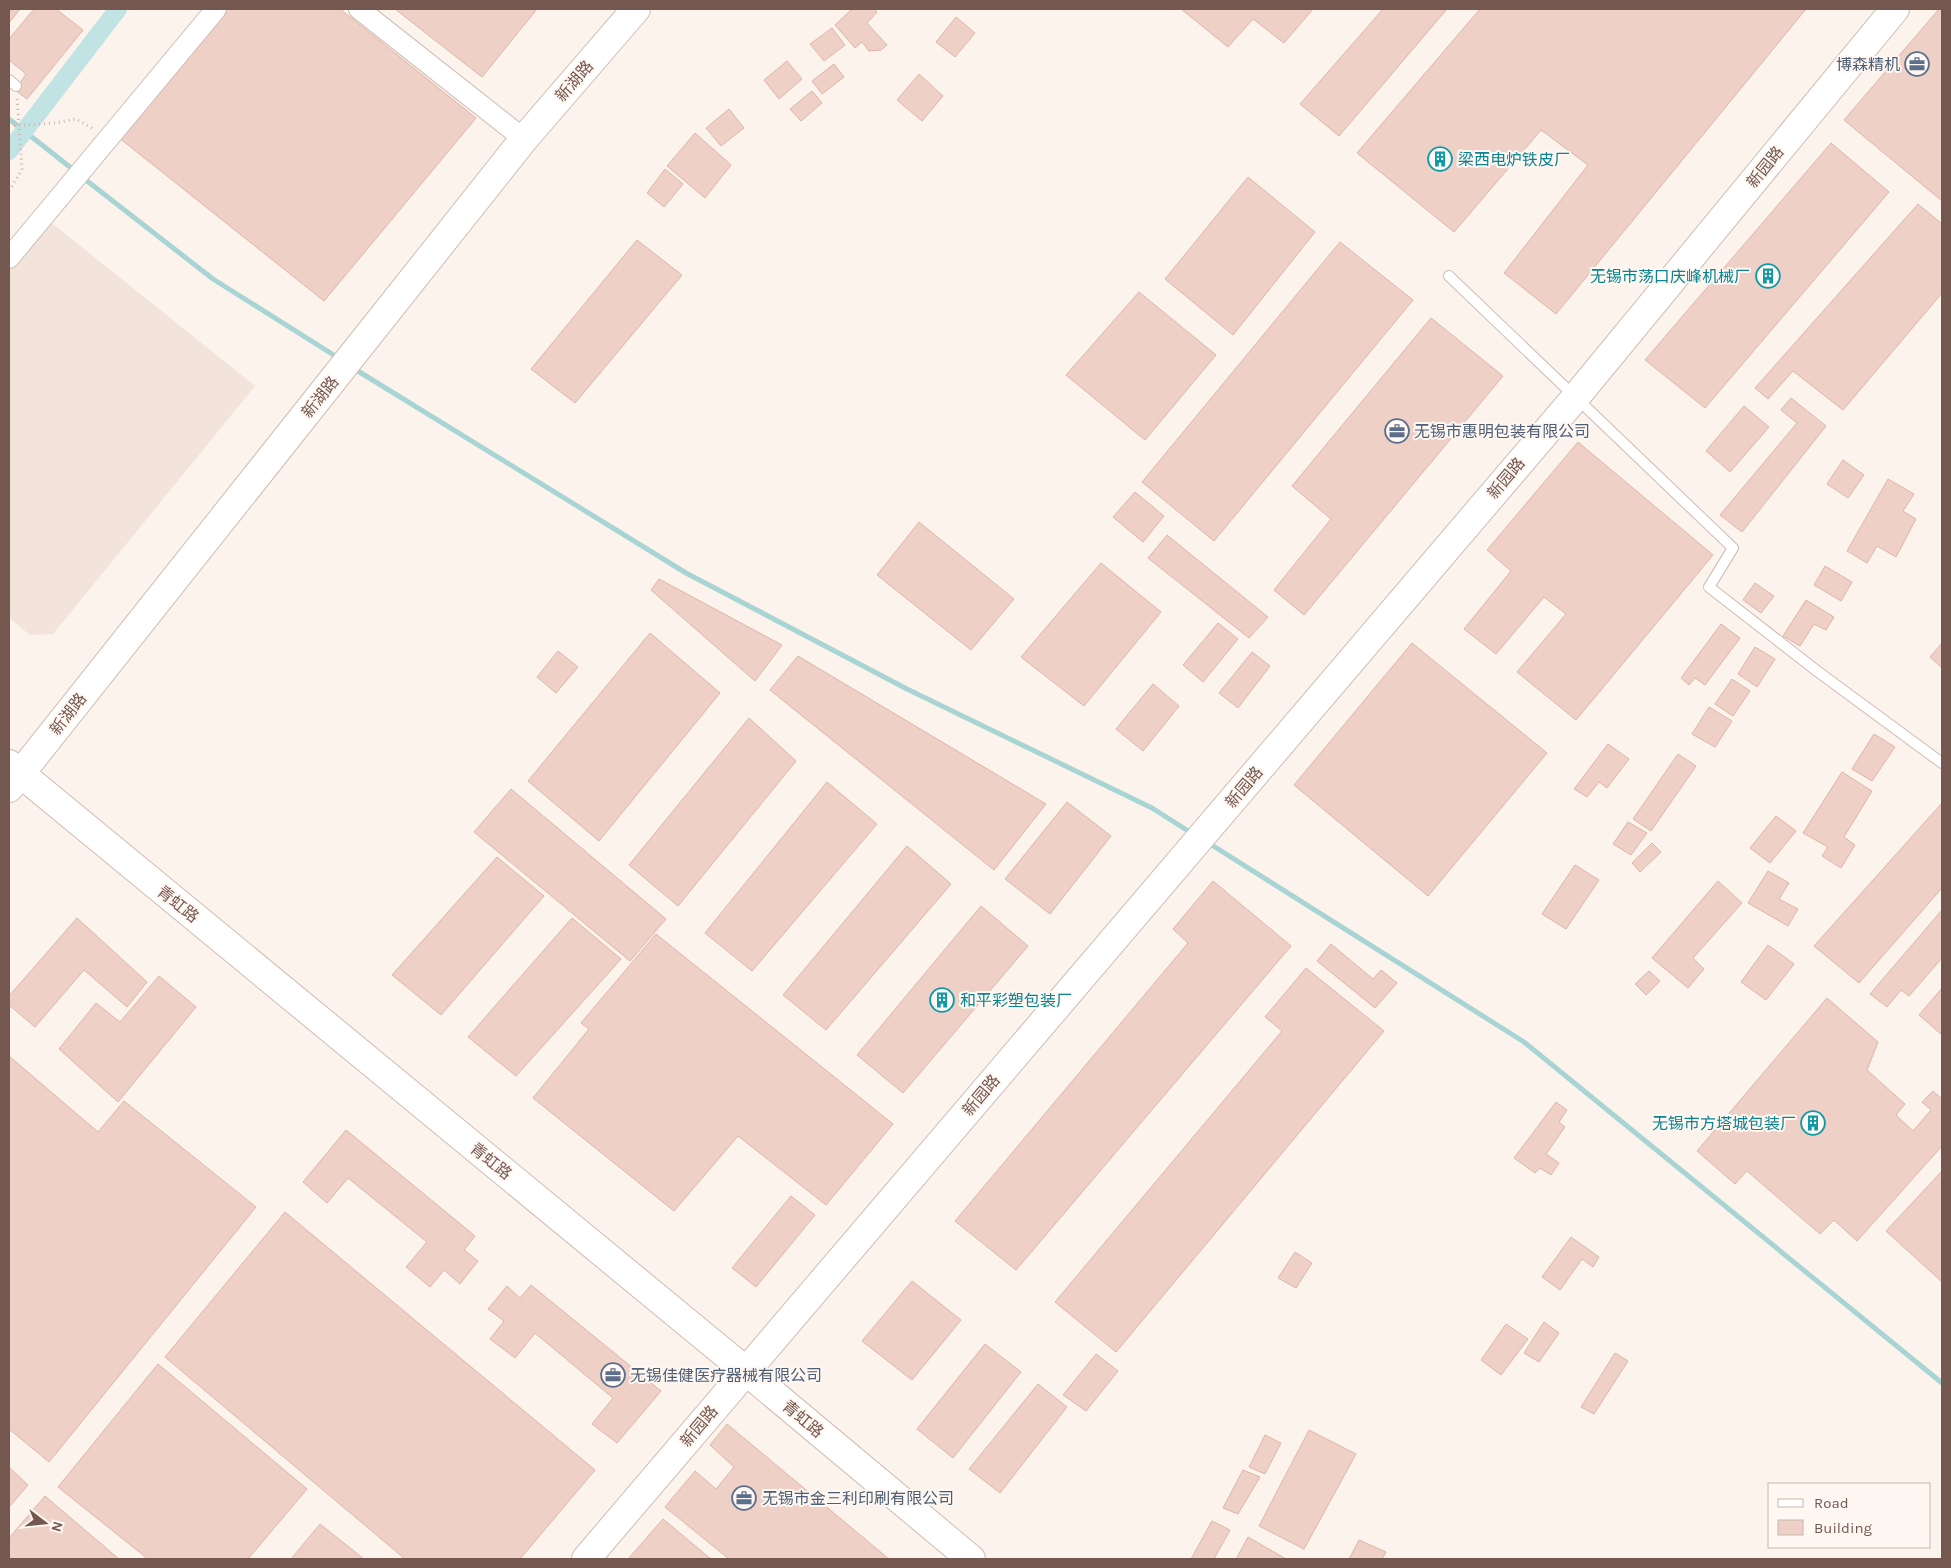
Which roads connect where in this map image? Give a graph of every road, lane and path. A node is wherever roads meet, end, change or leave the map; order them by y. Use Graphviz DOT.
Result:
graph roads {
  1 [pos="216,9"];
  2 [pos="359,9"];
  3 [pos="636,9"];
  4 [pos="1895,9"];
  5 [pos="12,83"];
  6 [pos="19,125"];
  7 [pos="9,126"];
  8 [pos="109,138"];
  9 [pos="524,139"];
  10 [pos="9,191"];
  11 [pos="9,258"];
  12 [pos="1449,276"];
  13 [pos="1575,398"];
  14 [pos="1942,763"];
  15 [pos="13,775"];
  16 [pos="746,1371"];
  17 [pos="586,1559"];
  18 [pos="970,1559"];
  1 -- 8 [label="street"];
  2 -- 9 [label="street"];
  3 -- 9 [label="street, 新湖路"];
  4 -- 13 [label="street, 新园路"];
  5 -- 6 [label="path"];
  6 -- 7 [label="path"];
  6 -- 8 [label="path"];
  6 -- 10 [label="path"];
  8 -- 11 [label="street"];
  9 -- 15 [label="street, 新湖路"];
  12 -- 13 [label="lane"];
  13 -- 14 [label="lane"];
  13 -- 16 [label="street, 新园路"];
  15 -- 16 [label="street, 青虹路"];
  16 -- 17 [label="street, 新园路"];
  16 -- 18 [label="street, 青虹路"];
}
